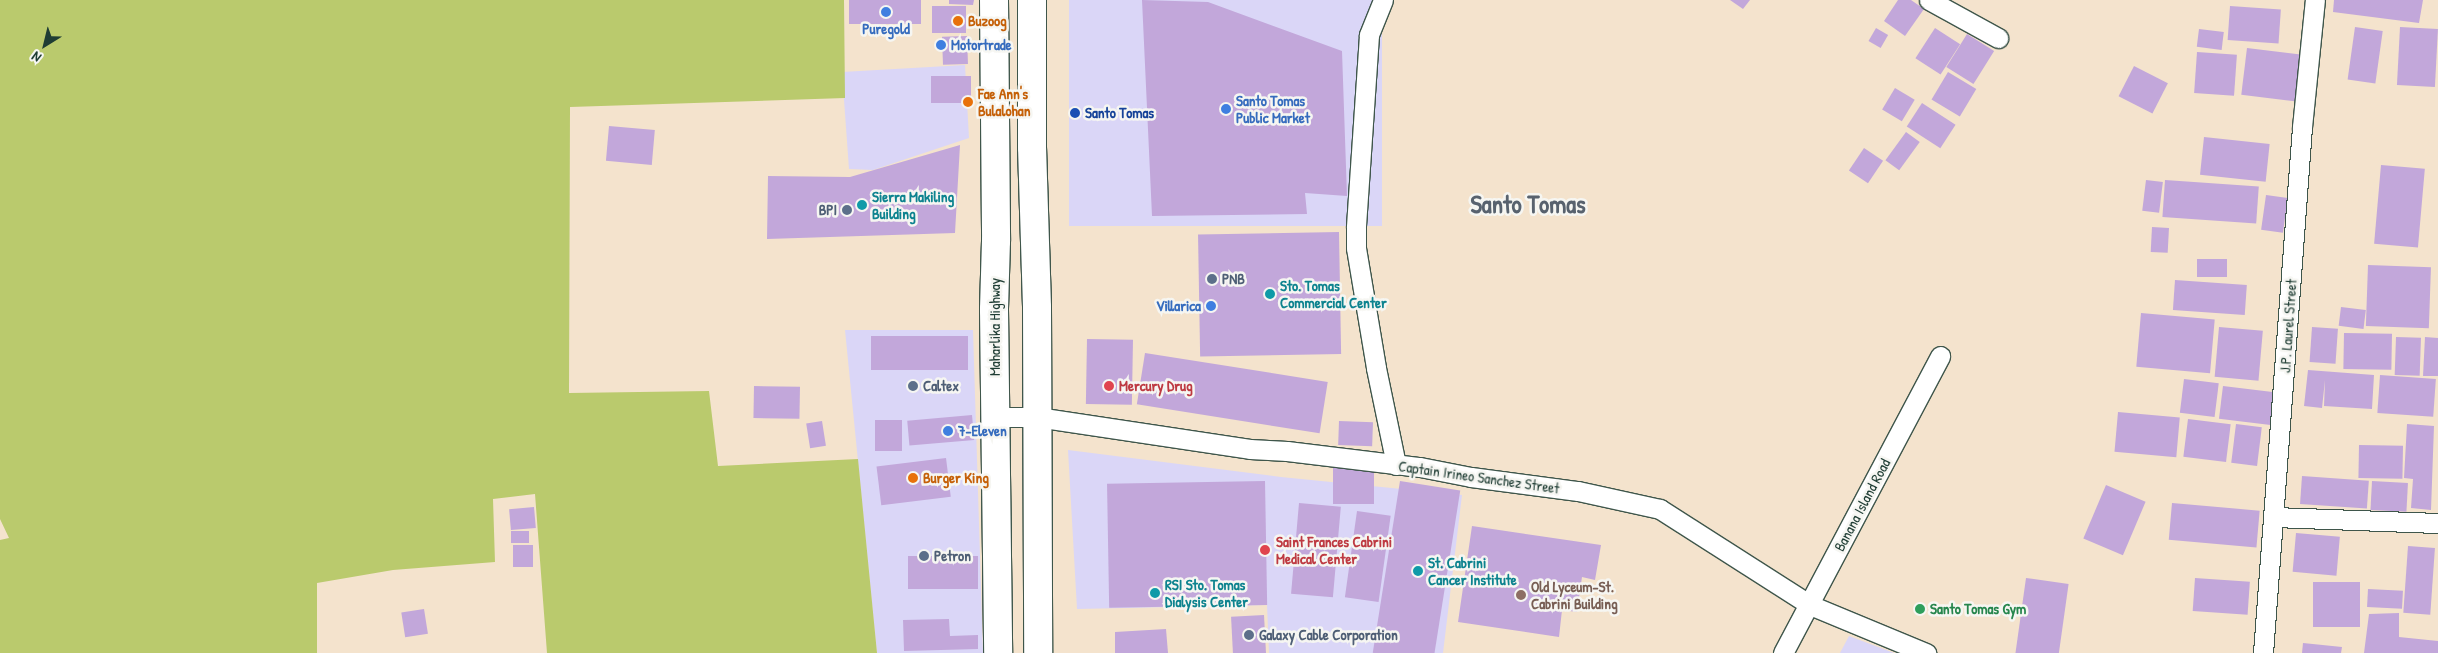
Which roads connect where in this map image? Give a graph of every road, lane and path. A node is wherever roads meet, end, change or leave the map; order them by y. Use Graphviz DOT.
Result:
graph roads {
  1 [pos="994,0"];
  2 [pos="1032,0"];
  3 [pos="1383,0"];
  4 [pos="1929,0"];
  5 [pos="2315,0"];
  6 [pos="1998,38"];
  7 [pos="1940,356"];
  8 [pos="996,417"];
  9 [pos="1037,417"];
  10 [pos="1396,465"];
  11 [pos="2274,517"];
  12 [pos="2438,524"];
  13 [pos="1810,605"];
  14 [pos="998,653"];
  15 [pos="1038,653"];
  16 [pos="1783,653"];
  17 [pos="1926,653"];
  18 [pos="2263,653"];
  1 -- 8 [label="highway, Maharlika Highway"];
  2 -- 9 [label="highway"];
  3 -- 10 [label="street"];
  4 -- 6 [label="street"];
  5 -- 11 [label="street, J.P. Laurel Street"];
  7 -- 13 [label="street, Banana Island Road"];
  8 -- 9 [label="street, Captain Irineo Sanchez Street"];
  8 -- 14 [label="highway, Maharlika Highway"];
  9 -- 10 [label="street, Captain Irineo Sanchez Street"];
  9 -- 15 [label="highway"];
  10 -- 13 [label="street, Captain Irineo Sanchez Street"];
  11 -- 12 [label="street"];
  11 -- 18 [label="street, J.P. Laurel Street"];
  13 -- 16 [label="street, Banana Island Road"];
  13 -- 17 [label="street, Captain Irineo Sanchez Street"];
}
